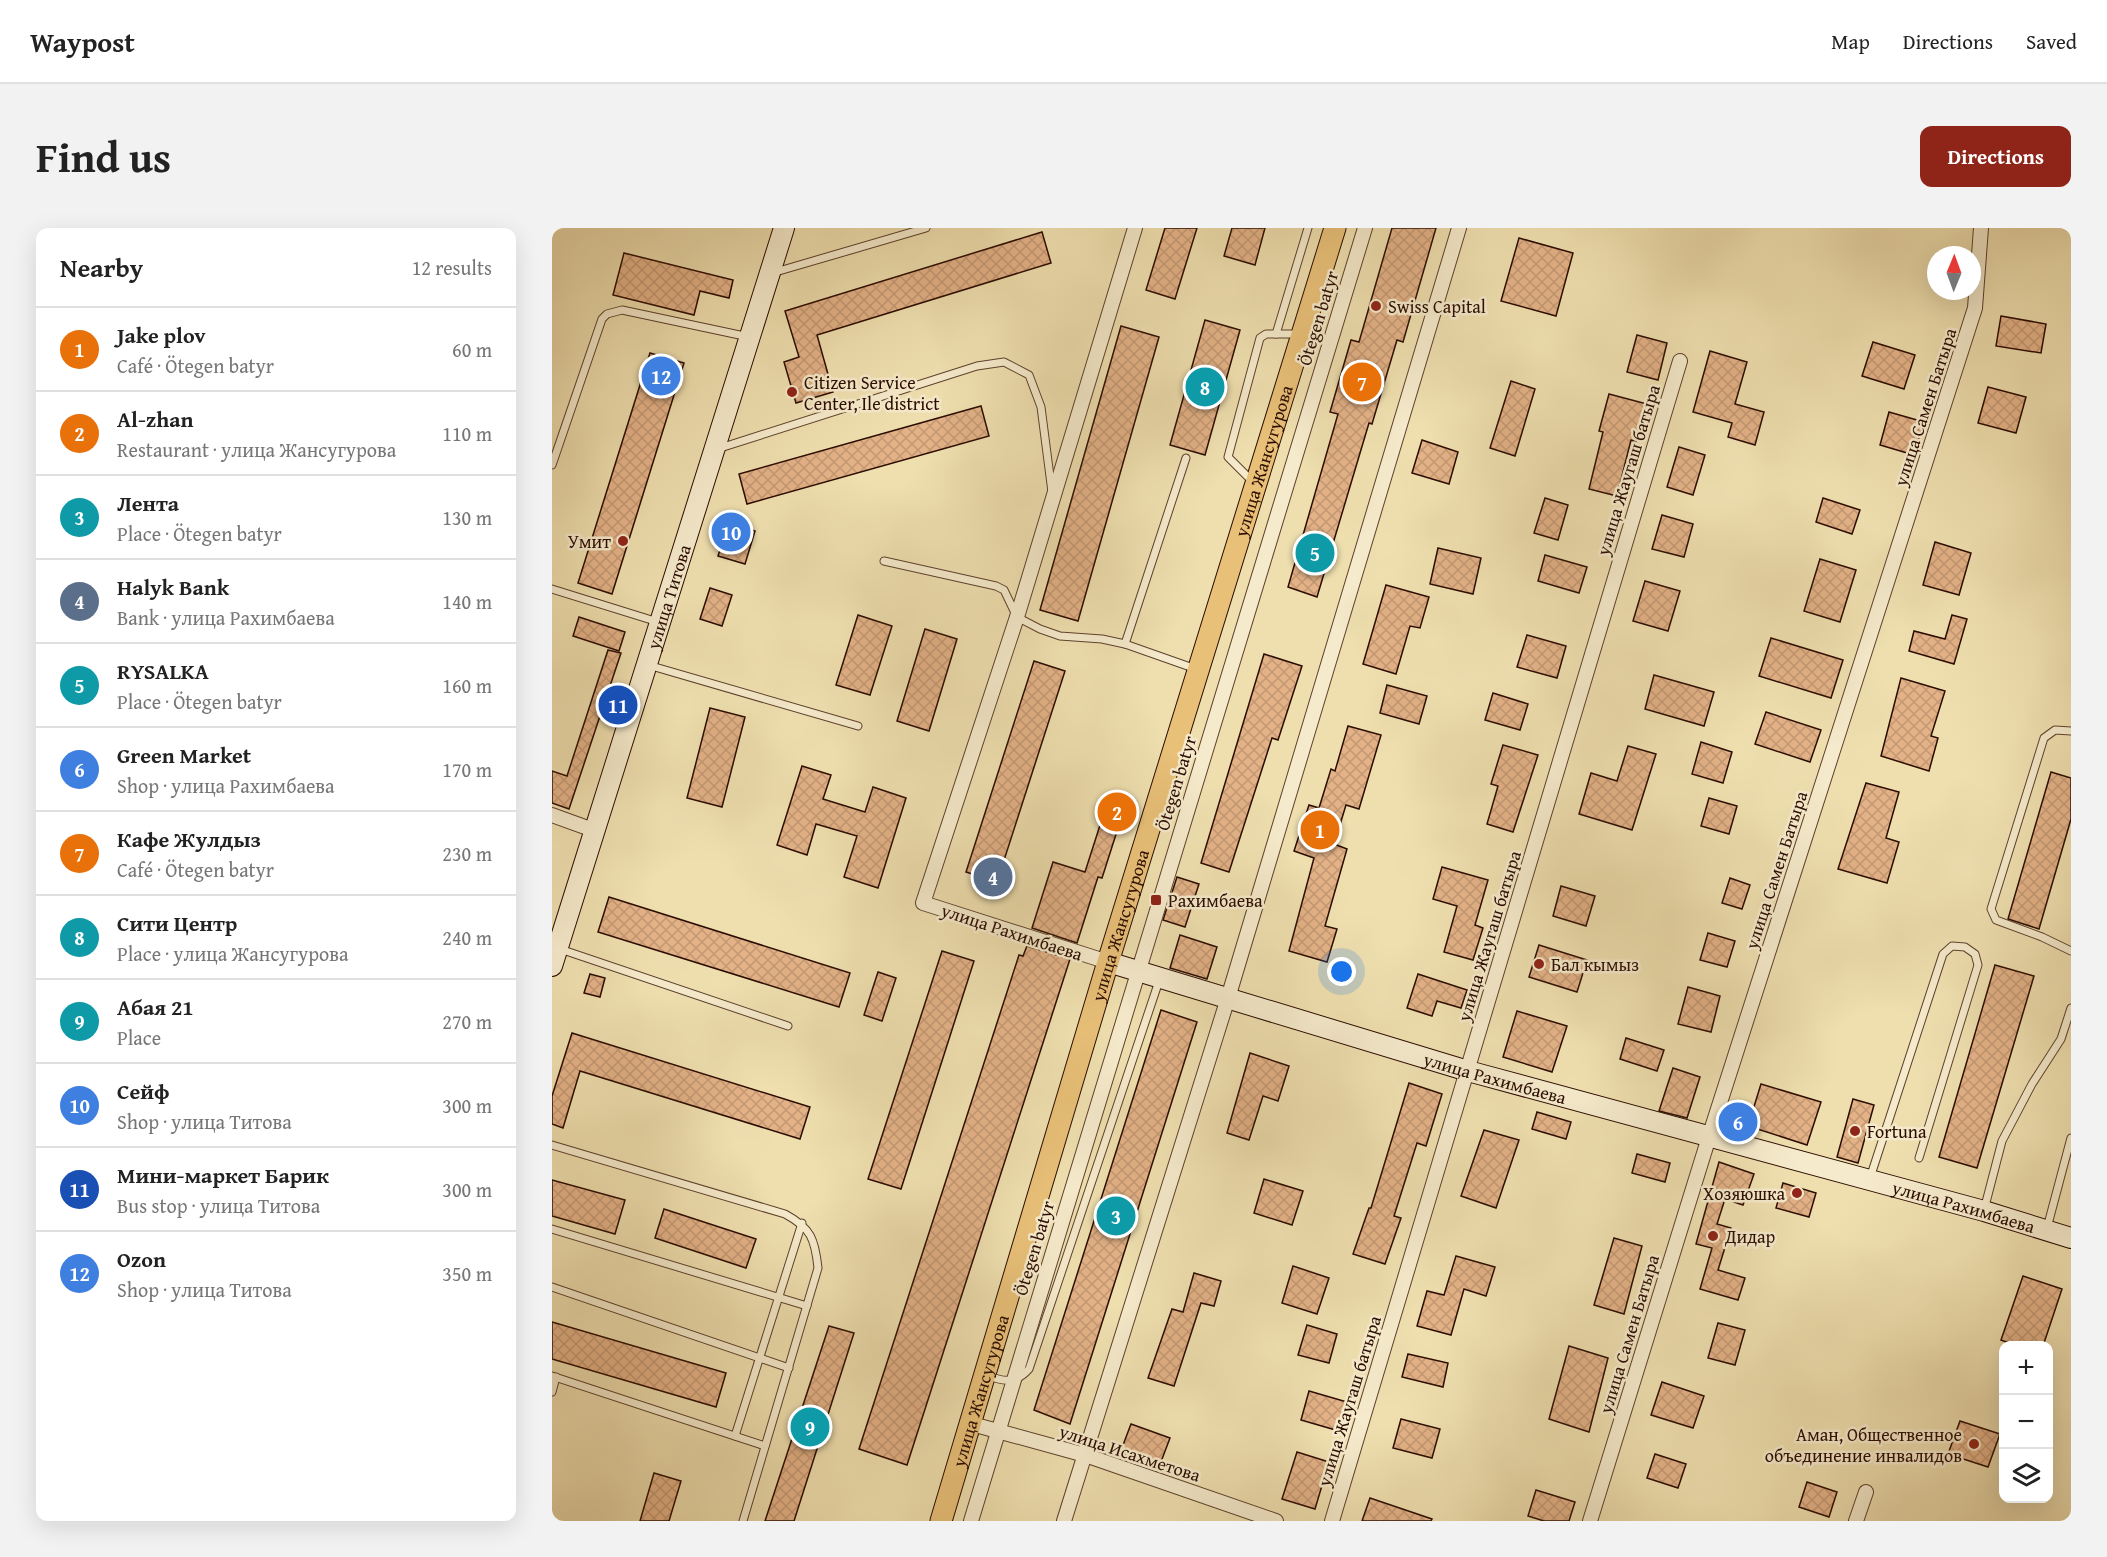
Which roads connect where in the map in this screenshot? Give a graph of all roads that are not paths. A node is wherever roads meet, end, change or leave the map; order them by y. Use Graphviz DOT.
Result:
graph roads {
  1 [pos="784,228"];
  2 [pos="926,228"];
  3 [pos="1135,228"];
  4 [pos="1308,228"];
  5 [pos="1335,228"];
  6 [pos="1365,228"];
  7 [pos="1460,228"];
  8 [pos="1981,228"];
  9 [pos="770,274"];
  10 [pos="1276,334"];
  11 [pos="1302,334"];
  12 [pos="750,337"];
  13 [pos="1680,361"];
  14 [pos="715,450"];
  15 [pos="1186,458"];
  16 [pos="552,465"];
  17 [pos="1256,485"];
  18 [pos="1053,500"];
  19 [pos="884,561"];
  20 [pos="552,589"];
  21 [pos="1017,617"];
  22 [pos="661,623"];
  23 [pos="1125,644"];
  24 [pos="648,665"];
  25 [pos="1200,670"];
  26 [pos="858,726"];
  27 [pos="2071,731"];
  28 [pos="552,815"];
  29 [pos="596,831"];
  30 [pos="2071,951"];
  31 [pos="555,957"];
  32 [pos="1108,962"];
  33 [pos="1160,978"];
  34 [pos="1228,998"];
  35 [pos="2071,1008"];
  36 [pos="788,1026"];
  37 [pos="1468,1071"];
  38 [pos="1709,1137"];
  39 [pos="2071,1138"];
  40 [pos="552,1145"];
  41 [pos="1919,1158"];
  42 [pos="1869,1180"];
  43 [pos="1984,1211"];
  44 [pos="802,1224"];
  45 [pos="552,1229"];
  46 [pos="2047,1230"];
  47 [pos="2071,1238"];
  48 [pos="552,1287"];
  49 [pos="779,1298"];
  50 [pos="807,1306"];
  51 [pos="759,1357"];
  52 [pos="789,1368"];
  53 [pos="987,1375"];
  54 [pos="554,1377"];
  55 [pos="552,1392"];
  56 [pos="972,1424"];
  57 [pos="735,1436"];
  58 [pos="765,1446"];
  59 [pos="1085,1455"];
  60 [pos="1866,1492"];
  61 [pos="743,1521"];
  62 [pos="941,1521"];
  63 [pos="971,1521"];
  64 [pos="1064,1521"];
  65 [pos="1276,1521"];
  66 [pos="1332,1521"];
  67 [pos="1590,1521"];
  68 [pos="1856,1521"];
  1 -- 9 [label="street, улица Титова"];
  2 -- 9 [label="lane"];
  3 -- 18 [label="street"];
  4 -- 10 [label="lane"];
  5 -- 11 [label="main road, улица Жансугурова"];
  6 -- 63 [label="street, Ötegen batyr"];
  7 -- 34 [label="street"];
  8 -- 38 [label="street, улица Самен Батыра"];
  9 -- 12 [label="street, улица Титова"];
  10 -- 11 [label="lane"];
  10 -- 17 [label="lane"];
  11 -- 17 [label="main road, улица Жансугурова"];
  12 -- 14 [label="street, улица Титова"];
  12 -- 16 [label="lane"];
  13 -- 37 [label="street, улица Жаугаш батыра"];
  14 -- 18 [label="lane"];
  14 -- 22 [label="street, улица Титова"];
  15 -- 23 [label="lane"];
  17 -- 25 [label="main road, улица Жансугурова"];
  18 -- 21 [label="street"];
  19 -- 21 [label="lane"];
  20 -- 22 [label="lane"];
  21 -- 23 [label="lane"];
  21 -- 32 [label="street, улица Рахимбаева"];
  22 -- 24 [label="street, улица Титова"];
  23 -- 25 [label="lane"];
  24 -- 26 [label="lane"];
  24 -- 29 [label="street, улица Титова"];
  25 -- 32 [label="main road, улица Жансугурова"];
  27 -- 30 [label="lane"];
  28 -- 29 [label="street"];
  29 -- 31 [label="street, улица Титова"];
  31 -- 36 [label="lane"];
  32 -- 33 [label="street, улица Рахимбаева"];
  32 -- 53 [label="main road, улица Жансугурова"];
  33 -- 34 [label="street, улица Рахимбаева"];
  33 -- 53 [label="lane"];
  34 -- 37 [label="street, улица Рахимбаева"];
  34 -- 59 [label="street"];
  35 -- 43 [label="lane"];
  37 -- 38 [label="street, улица Рахимбаева"];
  37 -- 66 [label="street, улица Жаугаш батыра"];
  38 -- 42 [label="street, улица Рахимбаева"];
  38 -- 67 [label="street, улица Самен Батыра"];
  39 -- 46 [label="lane"];
  40 -- 44 [label="lane"];
  41 -- 42 [label="lane"];
  42 -- 43 [label="street, улица Рахимбаева"];
  43 -- 46 [label="street, улица Рахимбаева"];
  44 -- 49 [label="lane"];
  44 -- 50 [label="lane"];
  45 -- 49 [label="lane"];
  46 -- 47 [label="street, улица Рахимбаева"];
  48 -- 51 [label="lane"];
  49 -- 50 [label="lane"];
  49 -- 51 [label="lane"];
  50 -- 52 [label="lane"];
  51 -- 52 [label="lane"];
  51 -- 57 [label="lane"];
  52 -- 58 [label="lane"];
  53 -- 56 [label="main road, улица Жансугурова"];
  54 -- 55 [label="lane"];
  54 -- 57 [label="lane"];
  56 -- 59 [label="street, улица Исахметова"];
  56 -- 62 [label="main road, улица Жансугурова"];
  57 -- 58 [label="lane"];
  58 -- 61 [label="lane"];
  59 -- 64 [label="street"];
  59 -- 65 [label="street, улица Исахметова"];
  60 -- 68 [label="street"];
}
